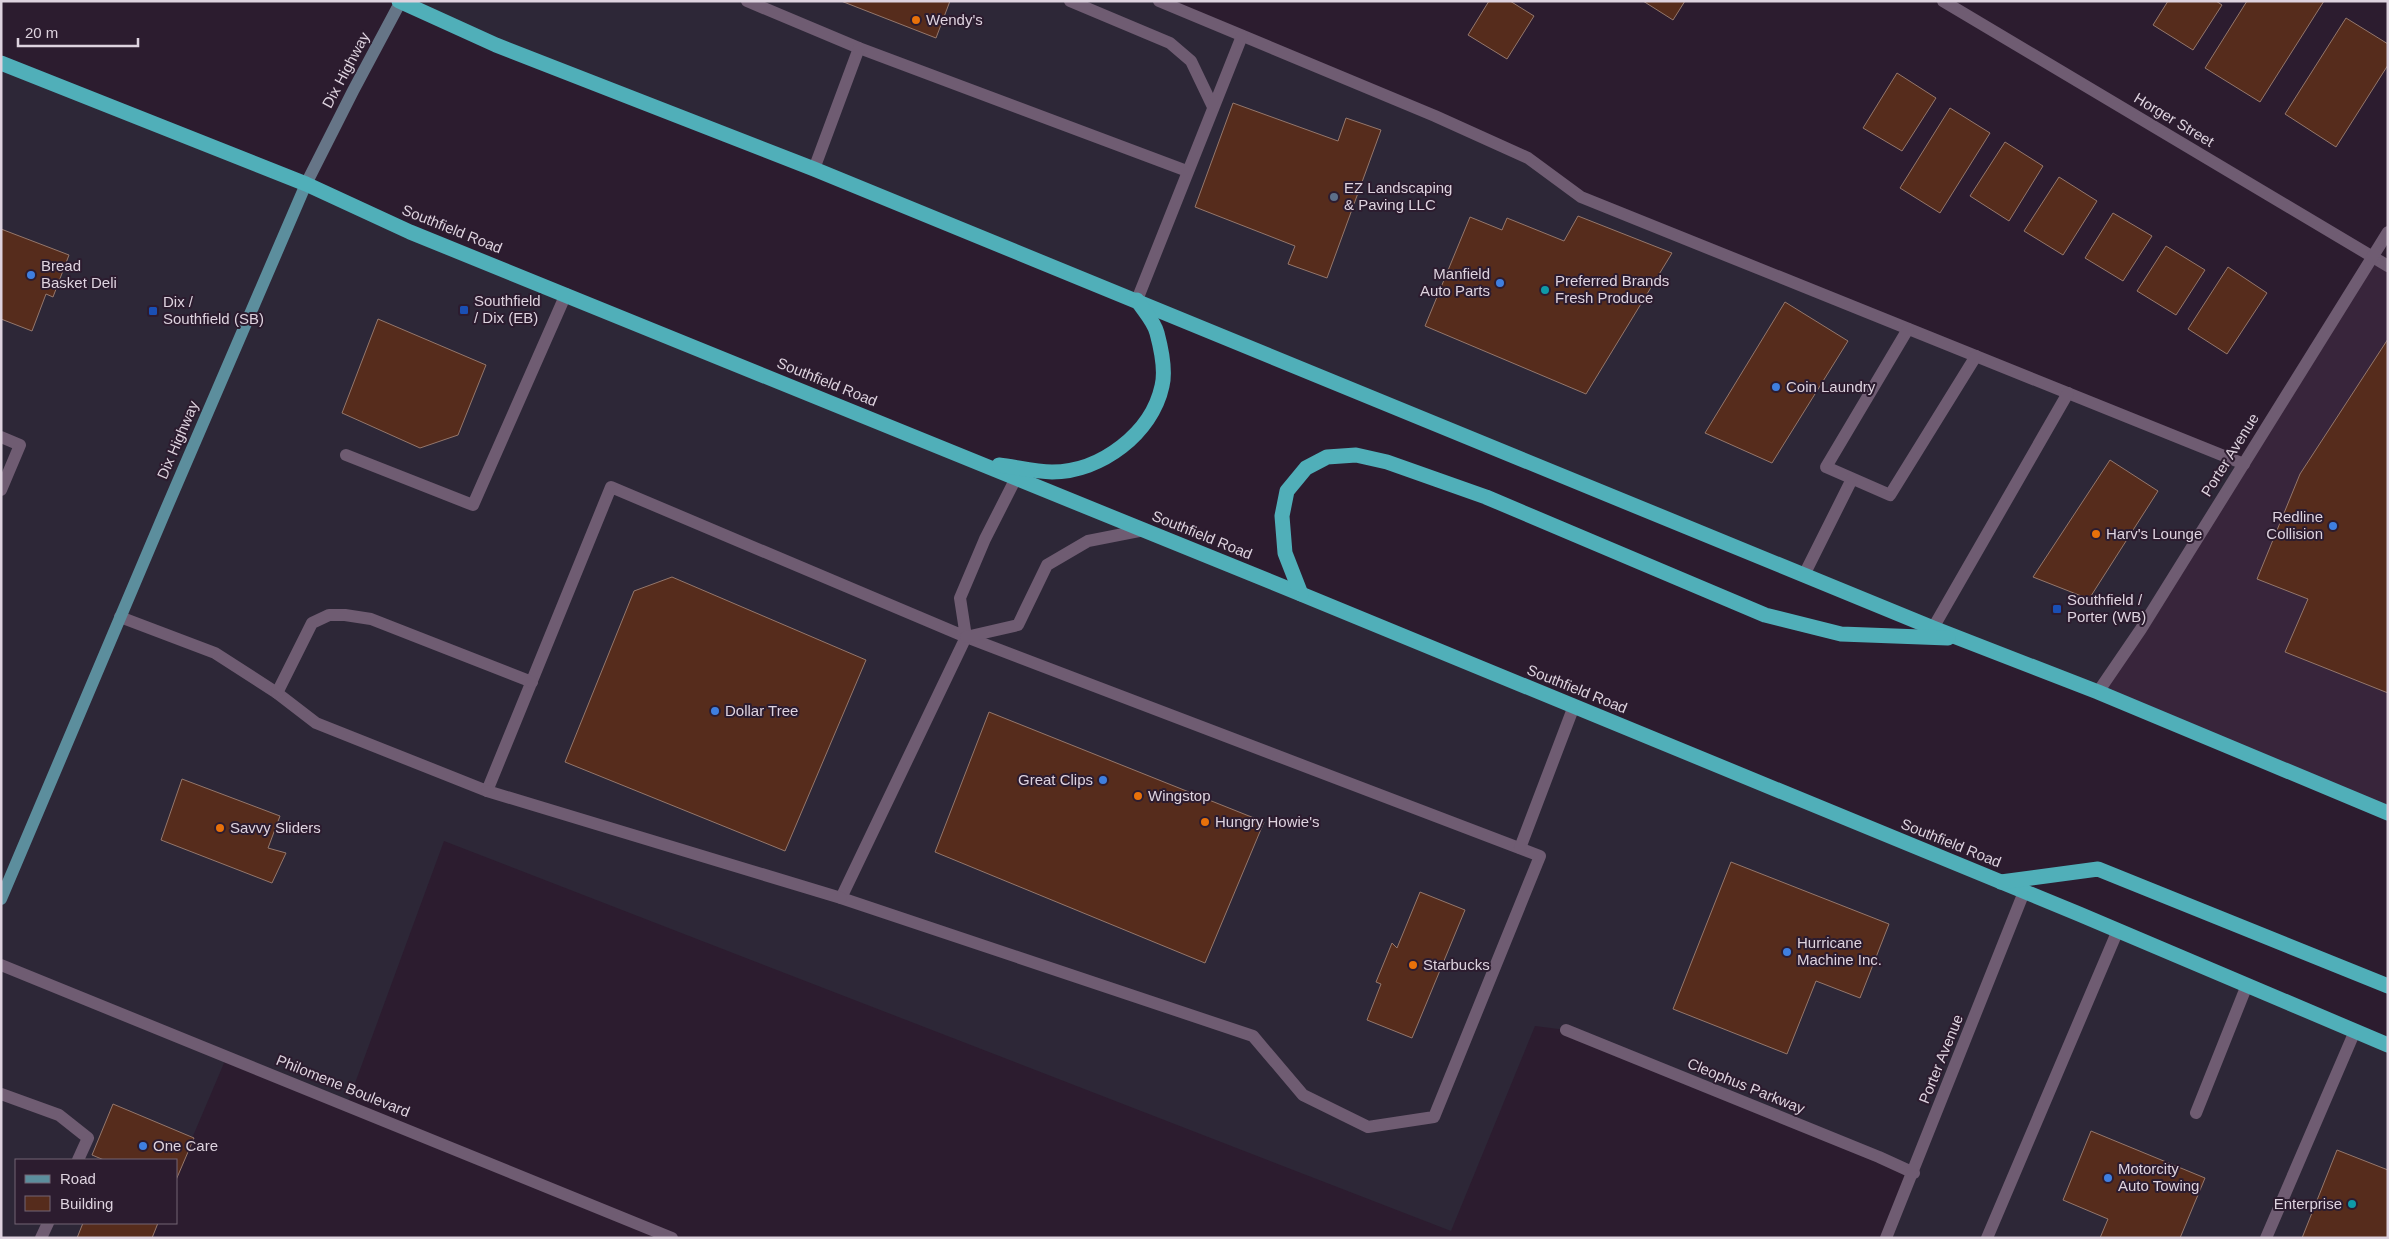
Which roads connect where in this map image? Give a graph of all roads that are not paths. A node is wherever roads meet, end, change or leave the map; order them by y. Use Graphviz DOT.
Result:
graph roads {
  1 [pos="747,1"];
  2 [pos="1070,1"];
  3 [pos="1159,1"];
  4 [pos="1943,1"];
  5 [pos="400,2"];
  6 [pos="1242,36"];
  7 [pos="859,48"];
  8 [pos="1,63"];
  9 [pos="1213,107"];
  10 [pos="814,169"];
  11 [pos="1188,172"];
  12 [pos="306,184"];
  13 [pos="2388,232"];
  14 [pos="2372,257"];
  15 [pos="2388,266"];
  16 [pos="566,294"];
  17 [pos="1137,300"];
  18 [pos="1908,329"];
  19 [pos="1976,356"];
  20 [pos="2068,393"];
  21 [pos="1,437"];
  22 [pos="346,455"];
  23 [pos="978,463"];
  24 [pos="2244,464"];
  25 [pos="1016,478"];
  26 [pos="1852,479"];
  27 [pos="1,490"];
  28 [pos="1144,530"];
  29 [pos="1804,575"];
  30 [pos="1301,594"];
  31 [pos="120,617"];
  32 [pos="1933,628"];
  33 [pos="966,636"];
  34 [pos="1960,638"];
  35 [pos="532,682"];
  36 [pos="2098,692"];
  37 [pos="277,693"];
  38 [pos="1574,706"];
  39 [pos="487,791"];
  40 [pos="2388,813"];
  41 [pos="1520,848"];
  42 [pos="2000,882"];
  43 [pos="2024,892"];
  44 [pos="840,898"];
  45 [pos="1,900"];
  46 [pos="2118,930"];
  47 [pos="1,966"];
  48 [pos="2247,985"];
  49 [pos="2388,986"];
  50 [pos="1566,1030"];
  51 [pos="2355,1031"];
  52 [pos="2388,1045"];
  53 [pos="1,1094"];
  54 [pos="2196,1113"];
  55 [pos="78,1159"];
  56 [pos="1914,1173"];
  57 [pos="48,1224"];
  58 [pos="41,1238"];
  59 [pos="672,1238"];
  60 [pos="1886,1238"];
  61 [pos="1988,1238"];
  62 [pos="2266,1238"];
  1 -- 7 [label="street"];
  2 -- 9 [label="street"];
  3 -- 6 [label="street"];
  4 -- 14 [label="street, Horger Street"];
  5 -- 10 [label="highway"];
  5 -- 12 [label="main road, Dix Highway"];
  6 -- 9 [label="street"];
  6 -- 18 [label="street"];
  7 -- 10 [label="street"];
  7 -- 11 [label="street"];
  8 -- 12 [label="highway, Southfield Road"];
  9 -- 11 [label="street"];
  10 -- 17 [label="highway"];
  11 -- 17 [label="street"];
  12 -- 16 [label="highway, Southfield Road"];
  12 -- 31 [label="main road, Dix Highway"];
  13 -- 14 [label="street, Porter Avenue"];
  14 -- 15 [label="street, Horger Street"];
  14 -- 24 [label="street, Porter Avenue"];
  16 -- 22 [label="street"];
  16 -- 23 [label="highway, Southfield Road"];
  17 -- 23 [label="highway"];
  17 -- 29 [label="highway"];
  18 -- 19 [label="street"];
  18 -- 26 [label="street"];
  19 -- 20 [label="street"];
  19 -- 26 [label="street"];
  20 -- 24 [label="street"];
  20 -- 32 [label="street"];
  21 -- 27 [label="street"];
  23 -- 25 [label="highway, Southfield Road"];
  24 -- 36 [label="street, Porter Avenue"];
  25 -- 28 [label="highway, Southfield Road"];
  25 -- 33 [label="street"];
  26 -- 29 [label="street"];
  28 -- 30 [label="highway, Southfield Road"];
  28 -- 33 [label="street"];
  29 -- 32 [label="highway"];
  30 -- 34 [label="highway"];
  30 -- 38 [label="highway, Southfield Road"];
  31 -- 37 [label="street"];
  31 -- 45 [label="main road, Dix Highway"];
  32 -- 34 [label="highway"];
  33 -- 35 [label="street"];
  33 -- 41 [label="street"];
  33 -- 44 [label="street"];
  34 -- 36 [label="highway"];
  35 -- 37 [label="street"];
  35 -- 39 [label="street"];
  36 -- 40 [label="highway"];
  37 -- 39 [label="street"];
  38 -- 41 [label="street"];
  38 -- 42 [label="highway, Southfield Road"];
  39 -- 44 [label="street"];
  41 -- 44 [label="street"];
  42 -- 43 [label="highway, Southfield Road"];
  42 -- 49 [label="highway"];
  43 -- 46 [label="highway, Southfield Road"];
  43 -- 56 [label="street, Porter Avenue"];
  46 -- 48 [label="highway, Southfield Road"];
  46 -- 61 [label="street"];
  47 -- 59 [label="street, Philomene Boulevard"];
  48 -- 51 [label="highway, Southfield Road"];
  48 -- 54 [label="street"];
  50 -- 56 [label="street, Cleophus Parkway"];
  51 -- 52 [label="highway, Southfield Road"];
  51 -- 62 [label="street"];
  53 -- 55 [label="street"];
  56 -- 60 [label="street, Porter Avenue"];
  57 -- 58 [label="street"];
}
